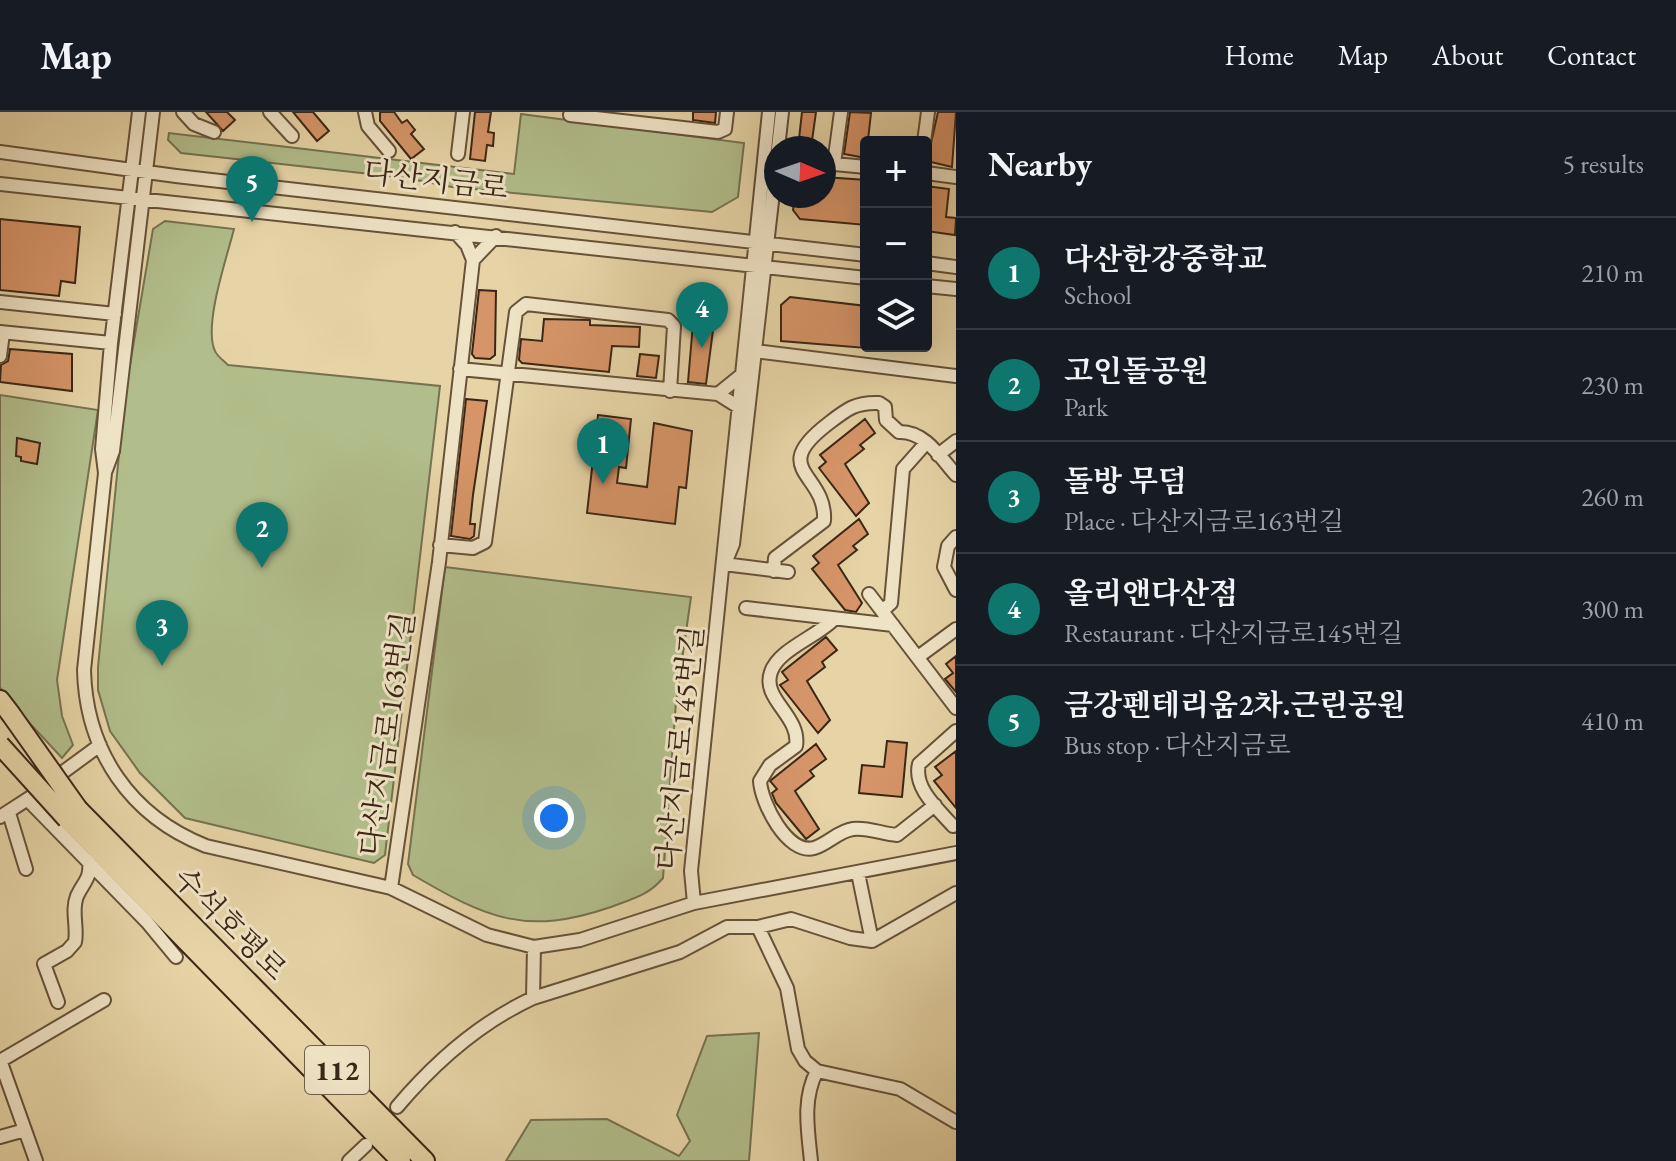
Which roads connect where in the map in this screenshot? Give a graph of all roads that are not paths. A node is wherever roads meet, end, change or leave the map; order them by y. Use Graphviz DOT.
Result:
graph roads {
  1 [pos="139,112"];
  2 [pos="153,112"];
  3 [pos="183,112"];
  4 [pos="270,112"];
  5 [pos="365,112"];
  6 [pos="463,112"];
  7 [pos="727,112"];
  8 [pos="769,112"];
  9 [pos="782,112"];
  10 [pos="841,112"];
  11 [pos="928,112"];
  12 [pos="570,115"];
  13 [pos="591,115"];
  14 [pos="214,132"];
  15 [pos="292,136"];
  16 [pos="780,136"];
  17 [pos="835,136"];
  18 [pos="925,136"];
  19 [pos="389,151"];
  20 [pos="0,152"];
  21 [pos="458,154"];
  22 [pos="836,165"];
  23 [pos="860,167"];
  24 [pos="132,170"];
  25 [pos="147,172"];
  26 [pos="932,174"];
  27 [pos="956,177"];
  28 [pos="0,184"];
  29 [pos="129,199"];
  30 [pos="143,200"];
  31 [pos="769,208"];
  32 [pos="455,232"];
  33 [pos="496,236"];
  34 [pos="762,242"];
  35 [pos="860,254"];
  36 [pos="473,260"];
  37 [pos="932,264"];
  38 [pos="759,266"];
  39 [pos="956,267"];
  40 [pos="860,277"];
  41 [pos="932,287"];
  42 [pos="956,289"];
  43 [pos="0,302"];
  44 [pos="115,314"];
  45 [pos="2,333"];
  46 [pos="111,343"];
  47 [pos="755,351"];
  48 [pos="0,356"];
  49 [pos="460,369"];
  50 [pos="507,374"];
  51 [pos="956,376"];
  52 [pos="739,377"];
  53 [pos="670,391"];
  54 [pos="718,394"];
  55 [pos="737,406"];
  56 [pos="956,441"];
  57 [pos="926,443"];
  58 [pos="938,455"];
  59 [pos="105,473"];
  60 [pos="956,475"];
  61 [pos="956,537"];
  62 [pos="440,545"];
  63 [pos="724,564"];
  64 [pos="774,571"];
  65 [pos="788,572"];
  66 [pos="956,590"];
  67 [pos="869,594"];
  68 [pos="746,608"];
  69 [pos="882,611"];
  70 [pos="833,620"];
  71 [pos="893,625"];
  72 [pos="956,629"];
  73 [pos="918,657"];
  74 [pos="956,708"];
  75 [pos="3,712"];
  76 [pos="956,731"];
  77 [pos="0,745"];
  78 [pos="100,745"];
  79 [pos="28,800"];
  80 [pos="935,805"];
  81 [pos="72,814"];
  82 [pos="4,815"];
  83 [pos="953,826"];
  84 [pos="956,853"];
  85 [pos="89,861"];
  86 [pos="26,869"];
  87 [pos="858,873"];
  88 [pos="391,888"];
  89 [pos="956,893"];
  90 [pos="694,903"];
  91 [pos="758,927"];
  92 [pos="872,941"];
  93 [pos="534,947"];
  94 [pos="176,957"];
  95 [pos="533,998"];
  96 [pos="104,1000"];
  97 [pos="58,1002"];
  98 [pos="0,1061"];
  99 [pos="817,1071"];
  100 [pos="397,1107"];
  101 [pos="956,1122"];
  102 [pos="25,1130"];
  103 [pos="0,1137"];
  104 [pos="366,1145"];
  105 [pos="36,1161"];
  106 [pos="349,1161"];
  107 [pos="401,1161"];
  108 [pos="425,1161"];
  109 [pos="811,1161"];
  1 -- 24 [label="street, 다산지금로163번길"];
  2 -- 25 [label="street, 다산지금로163번길"];
  3 -- 14 [label="street"];
  4 -- 15 [label="street"];
  5 -- 19 [label="street"];
  6 -- 21 [label="street"];
  7 -- 13 [label="street"];
  8 -- 34 [label="street"];
  9 -- 16 [label="street"];
  10 -- 17 [label="street"];
  11 -- 18 [label="street"];
  12 -- 13 [label="street"];
  20 -- 24 [label="street, 다산지금로"];
  22 -- 23 [label="street"];
  24 -- 25 [label="street, 다산지금로"];
  24 -- 29 [label="street, 다산지금로163번길"];
  25 -- 30 [label="street, 다산지금로163번길"];
  25 -- 34 [label="street, 다산지금로"];
  26 -- 27 [label="street"];
  28 -- 29 [label="street, 다산지금로"];
  29 -- 30 [label="street, 다산지금로"];
  29 -- 44 [label="street, 다산지금로163번길"];
  30 -- 32 [label="street, 다산지금로"];
  30 -- 59 [label="street, 다산지금로163번길"];
  31 -- 34 [label="street"];
  32 -- 33 [label="street, 다산지금로"];
  32 -- 36 [label="street"];
  33 -- 36 [label="street"];
  33 -- 38 [label="street, 다산지금로"];
  34 -- 35 [label="street, 다산지금로"];
  34 -- 38 [label="street, 다산지금로145번길"];
  36 -- 49 [label="street, 다산지금로163번길"];
  37 -- 39 [label="street"];
  38 -- 40 [label="street, 다산지금로"];
  38 -- 47 [label="street, 다산지금로145번길"];
  38 -- 52 [label="street, 다산지금로145번길"];
  41 -- 42 [label="street"];
  43 -- 44 [label="street"];
  44 -- 46 [label="street, 다산지금로163번길"];
  45 -- 46 [label="street"];
  45 -- 48 [label="street"];
  46 -- 59 [label="street, 다산지금로163번길"];
  47 -- 51 [label="street"];
  47 -- 63 [label="street, 다산지금로145번길"];
  49 -- 50 [label="street"];
  49 -- 62 [label="street, 다산지금로163번길"];
  50 -- 53 [label="street"];
  50 -- 53 [label="street"];
  50 -- 62 [label="street"];
  52 -- 54 [label="street"];
  52 -- 55 [label="street, 다산지금로145번길"];
  53 -- 54 [label="street"];
  54 -- 55 [label="street"];
  55 -- 63 [label="street, 다산지금로145번길"];
  56 -- 58 [label="street"];
  57 -- 58 [label="street"];
  57 -- 64 [label="street"];
  57 -- 69 [label="street"];
  58 -- 60 [label="street"];
  59 -- 78 [label="street, 다산지금로163번길"];
  61 -- 66 [label="street"];
  62 -- 88 [label="street, 다산지금로163번길"];
  63 -- 64 [label="street"];
  63 -- 90 [label="street, 다산지금로145번길"];
  64 -- 65 [label="street"];
  67 -- 69 [label="street"];
  68 -- 70 [label="street"];
  69 -- 71 [label="street"];
  70 -- 71 [label="street"];
  70 -- 80 [label="street"];
  71 -- 73 [label="street"];
  72 -- 73 [label="street"];
  73 -- 74 [label="street"];
  75 -- 81 [label="highway, 수석호평로 / 112, bridge"];
  76 -- 80 [label="street"];
  77 -- 81 [label="highway, 수석호평로 / 112, bridge"];
  78 -- 79 [label="street"];
  78 -- 88 [label="street, 다산지금로163번길"];
  79 -- 82 [label="street"];
  79 -- 85 [label="street"];
  80 -- 83 [label="street"];
  81 -- 107 [label="highway, 수석호평로 / 112"];
  81 -- 108 [label="highway, 수석호평로 / 112"];
  82 -- 86 [label="street"];
  84 -- 87 [label="street"];
  85 -- 94 [label="street"];
  85 -- 97 [label="street"];
  87 -- 90 [label="street"];
  87 -- 92 [label="street"];
  88 -- 93 [label="street, 다산지금로145번길"];
  89 -- 92 [label="street"];
  90 -- 93 [label="street, 다산지금로145번길"];
  91 -- 92 [label="street"];
  91 -- 95 [label="street"];
  91 -- 99 [label="street"];
  93 -- 95 [label="street"];
  95 -- 100 [label="street"];
  96 -- 98 [label="street"];
  98 -- 102 [label="street"];
  99 -- 101 [label="street"];
  99 -- 109 [label="street"];
  102 -- 103 [label="street"];
  102 -- 105 [label="street"];
  104 -- 106 [label="street"];
}
